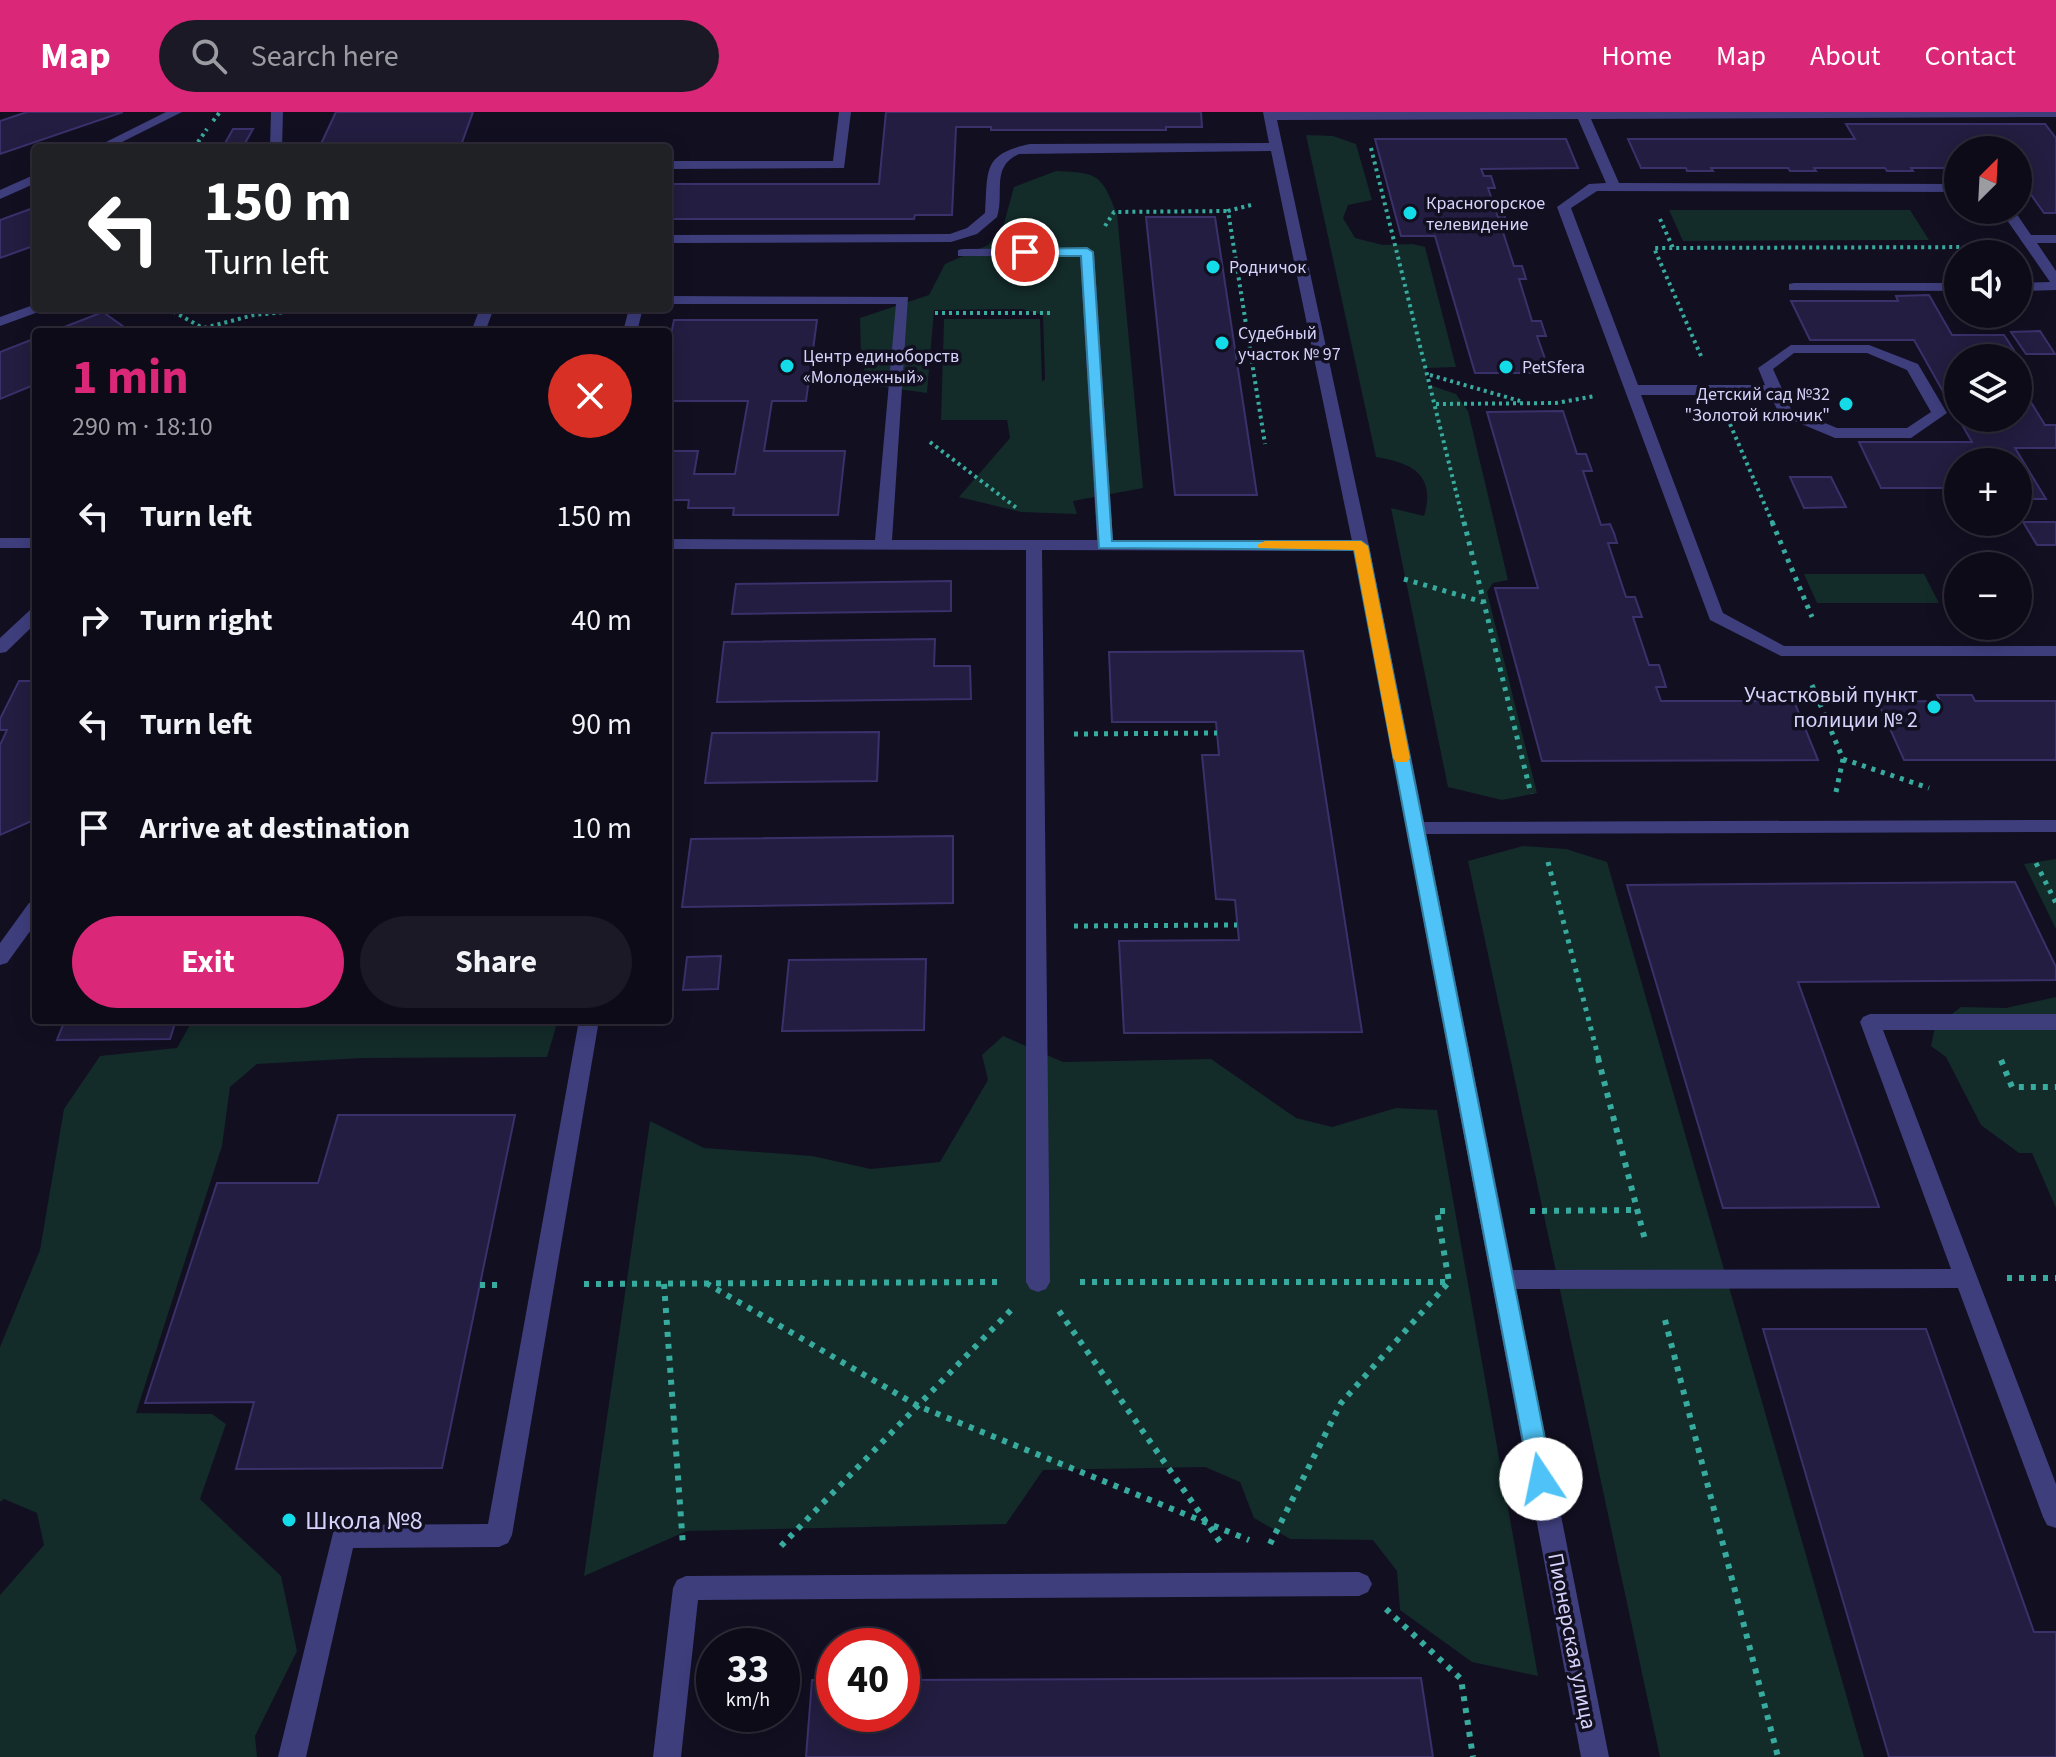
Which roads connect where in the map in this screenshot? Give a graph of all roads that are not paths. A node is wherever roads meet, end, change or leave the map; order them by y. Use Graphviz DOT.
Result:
graph roads {
  1 [pos="176,112"];
  2 [pos="277,112"];
  3 [pos="845,112"];
  4 [pos="2056,113"];
  5 [pos="1270,114"];
  6 [pos="1583,115"];
  7 [pos="108,144"];
  8 [pos="276,144"];
  9 [pos="1278,147"];
  10 [pos="672,165"];
  11 [pos="32,180"];
  12 [pos="1614,187"];
  13 [pos="1944,188"];
  14 [pos="0,195"];
  15 [pos="2017,224"];
  16 [pos="672,239"];
  17 [pos="2028,239"];
  18 [pos="2056,239"];
  19 [pos="963,253"];
  20 [pos="2056,284"];
  21 [pos="2032,286"];
  22 [pos="1794,287"];
  23 [pos="1944,287"];
  24 [pos="672,300"];
  25 [pos="32,310"];
  26 [pos="0,322"];
  27 [pos="1630,390"];
  28 [pos="1775,390"];
  29 [pos="0,543"];
  30 [pos="32,543"];
  31 [pos="883,544"];
  32 [pos="1034,545"];
  33 [pos="1105,545"];
  34 [pos="1361,546"];
  35 [pos="672,547"];
  36 [pos="32,618"];
  37 [pos="0,648"];
  38 [pos="2056,651"];
  39 [pos="2056,826"];
  40 [pos="1415,828"];
  41 [pos="32,914"];
  42 [pos="0,958"];
  43 [pos="2056,1022"];
  44 [pos="588,1024"];
  45 [pos="1966,1278"];
  46 [pos="1503,1280"];
  47 [pos="1038,1282"];
  48 [pos="2056,1517"];
  49 [pos="1359,1584"];
  50 [pos="292,1757"];
  51 [pos="667,1757"];
  52 [pos="1595,1757"];
  1 -- 7 [label="street"];
  2 -- 8 [label="street"];
  3 -- 10 [label="street"];
  4 -- 6 [label="street"];
  5 -- 6 [label="street"];
  5 -- 9 [label="street, Пионерская улица"];
  6 -- 12 [label="street"];
  9 -- 16 [label="street"];
  9 -- 34 [label="street, Пионерская улица"];
  11 -- 14 [label="street"];
  12 -- 13 [label="street"];
  12 -- 27 [label="street"];
  15 -- 17 [label="street"];
  17 -- 18 [label="street"];
  17 -- 20 [label="street"];
  19 -- 33 [label="street"];
  20 -- 21 [label="street"];
  22 -- 23 [label="street"];
  24 -- 31 [label="street"];
  25 -- 26 [label="street"];
  27 -- 28 [label="street"];
  27 -- 38 [label="street"];
  28 -- 28 [label="street"];
  29 -- 30 [label="street"];
  31 -- 32 [label="street"];
  31 -- 35 [label="street"];
  32 -- 33 [label="street"];
  32 -- 47 [label="street"];
  33 -- 34 [label="street"];
  34 -- 40 [label="street, Пионерская улица"];
  36 -- 37 [label="street"];
  39 -- 40 [label="street"];
  40 -- 46 [label="street, Пионерская улица"];
  41 -- 42 [label="street"];
  43 -- 45 [label="street"];
  44 -- 50 [label="street"];
  45 -- 46 [label="street"];
  45 -- 48 [label="street"];
  46 -- 52 [label="street, Пионерская улица"];
  49 -- 51 [label="street"];
}
